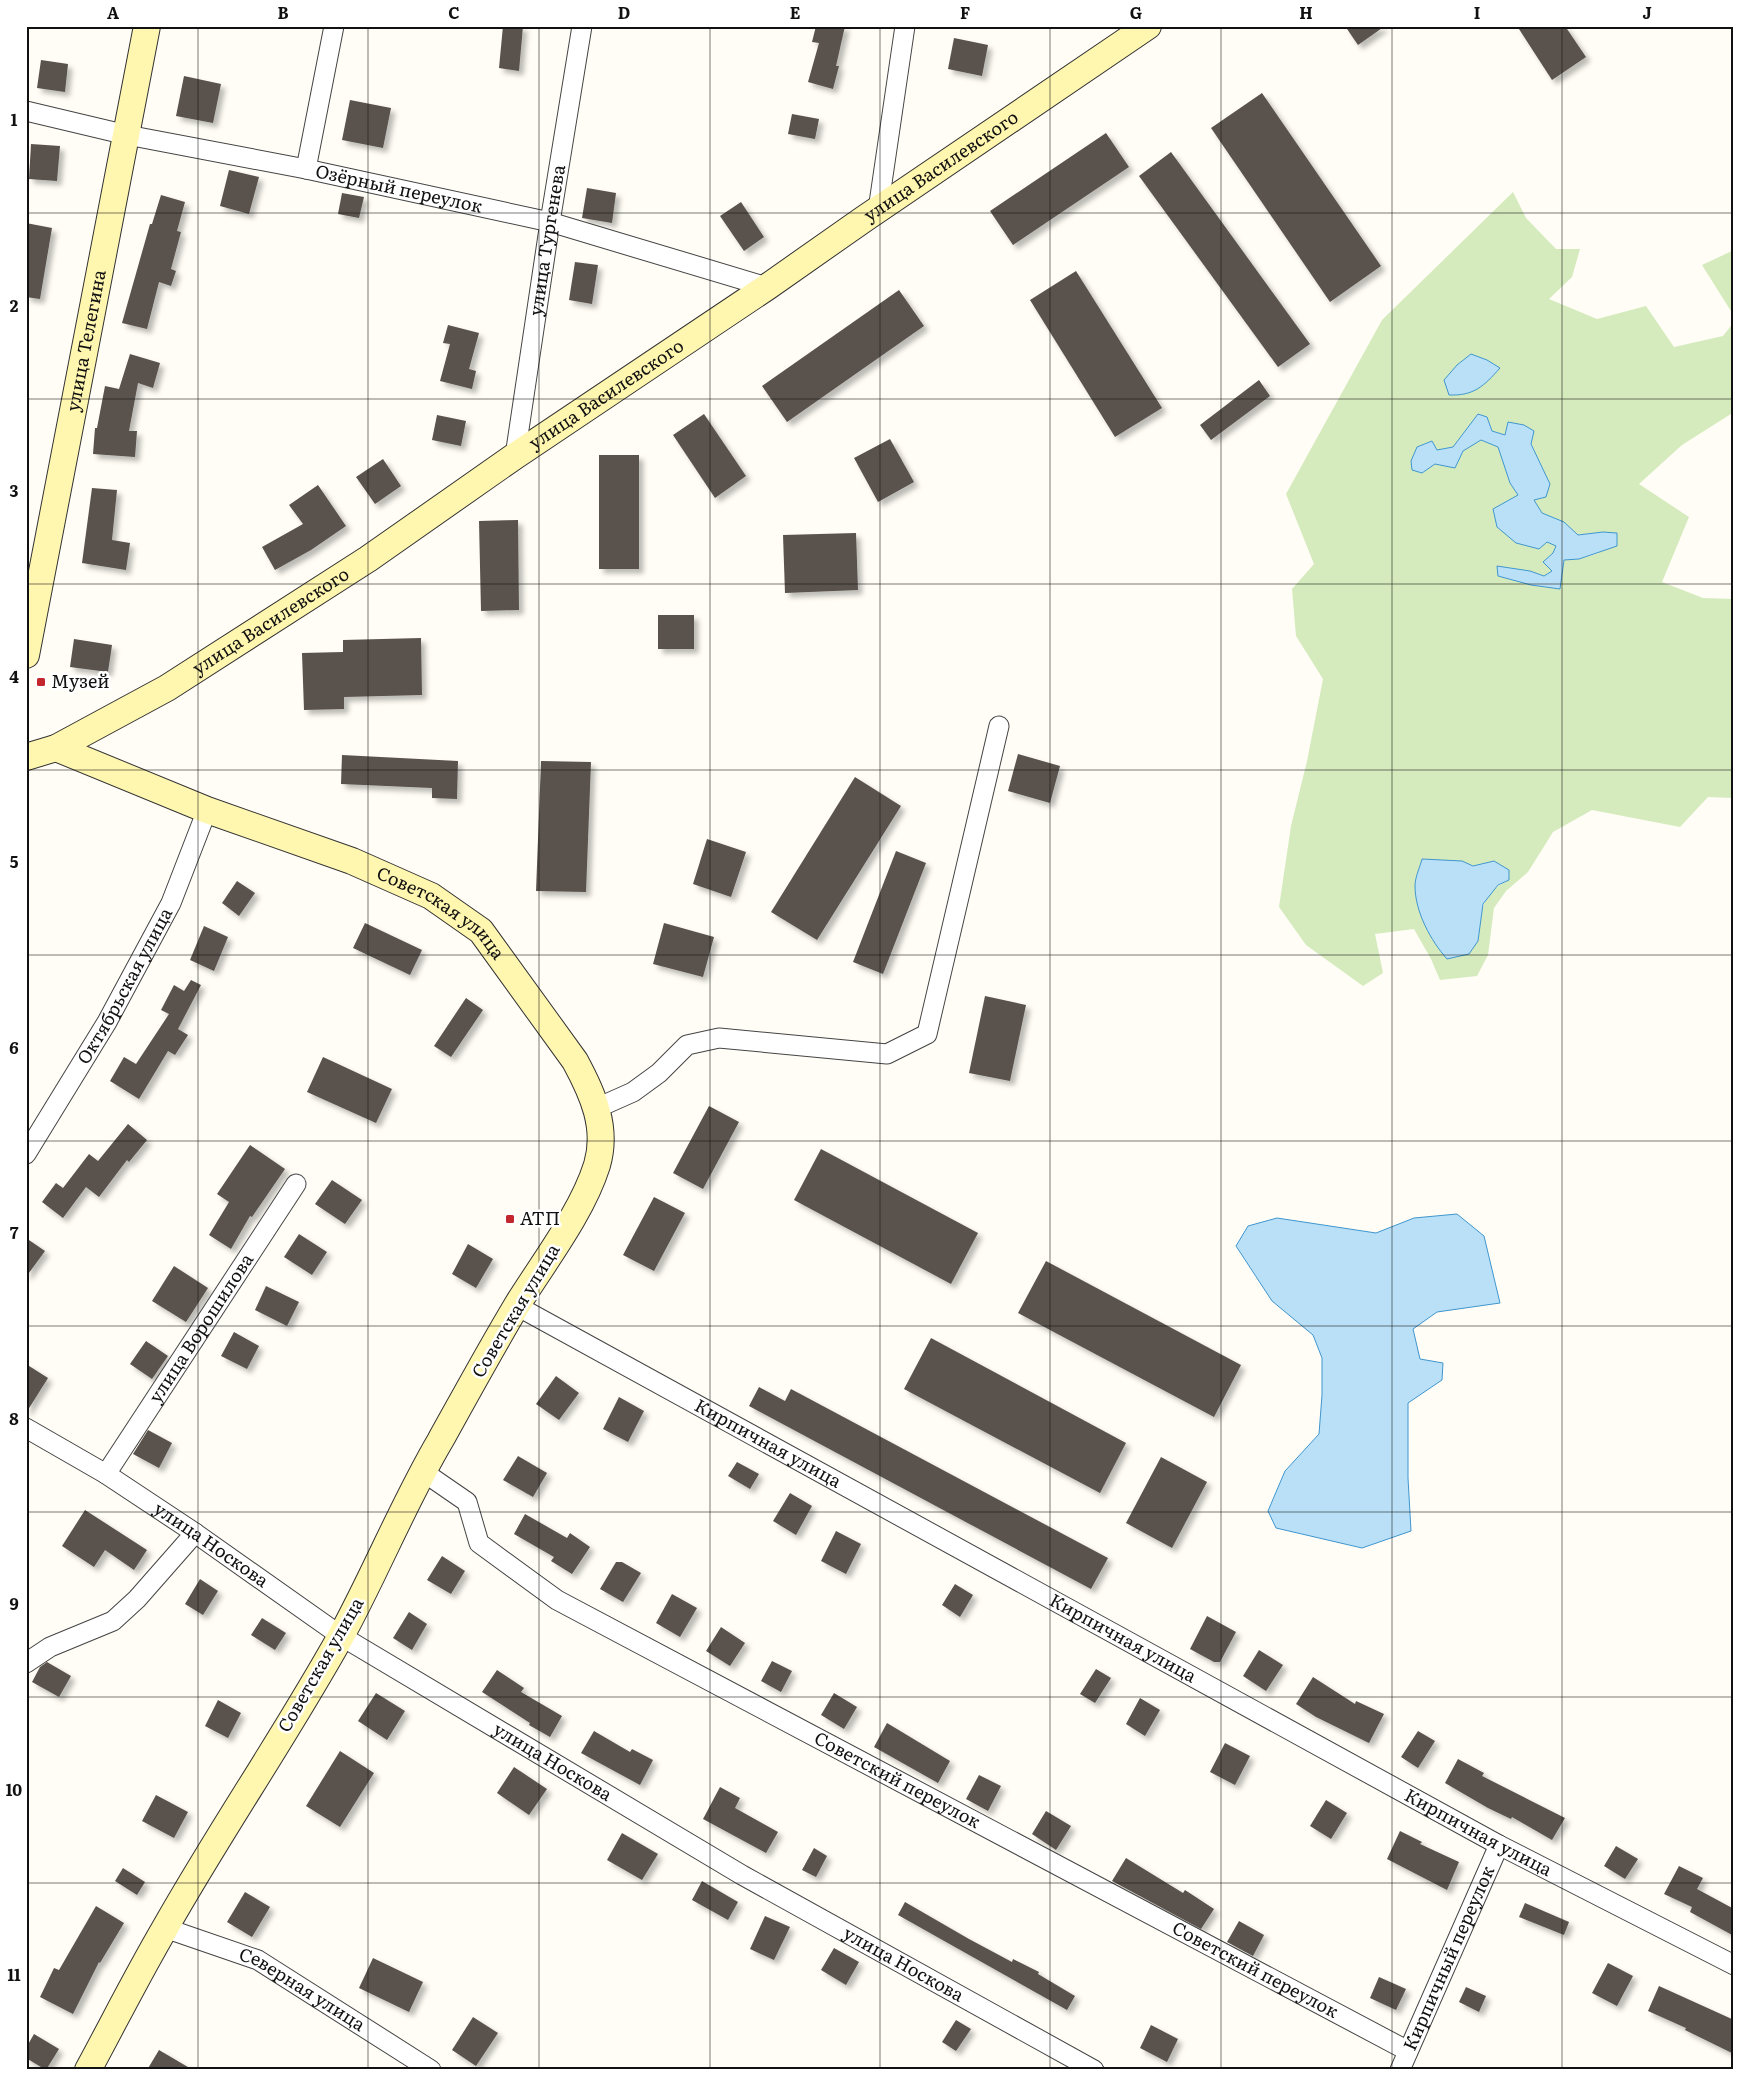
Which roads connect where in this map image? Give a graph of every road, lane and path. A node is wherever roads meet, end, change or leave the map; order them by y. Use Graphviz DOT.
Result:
graph roads {
  1 [pos="147,26"];
  2 [pos="334,26"];
  3 [pos="582,26"];
  4 [pos="905,26"];
  5 [pos="1148,26"];
  6 [pos="26,111"];
  7 [pos="127,135"];
  8 [pos="306,169"];
  9 [pos="878,210"];
  10 [pos="550,222"];
  11 [pos="767,287"];
  12 [pos="515,456"];
  13 [pos="26,655"];
  14 [pos="999,726"];
  15 [pos="56,748"];
  16 [pos="26,757"];
  17 [pos="207,810"];
  18 [pos="597,1108"];
  19 [pos="26,1154"];
  20 [pos="296,1184"];
  21 [pos="517,1306"];
  22 [pos="26,1428"];
  23 [pos="422,1471"];
  24 [pos="106,1474"];
  25 [pos="195,1533"];
  26 [pos="342,1636"];
  27 [pos="26,1662"];
  28 [pos="1499,1845"];
  29 [pos="165,1928"];
  30 [pos="1734,1965"];
  31 [pos="1408,2051"];
  32 [pos="88,2070"];
  33 [pos="431,2070"];
  34 [pos="1094,2070"];
  35 [pos="1400,2070"];
  1 -- 7 [label="street, улица Телегина"];
  2 -- 8 [label="street"];
  3 -- 10 [label="street, улица Тургенева"];
  4 -- 9 [label="street"];
  5 -- 9 [label="street, улица Василевского"];
  6 -- 7 [label="street, Озёрный переулок"];
  7 -- 8 [label="street, Озёрный переулок"];
  7 -- 13 [label="street, улица Телегина"];
  8 -- 10 [label="street, Озёрный переулок"];
  9 -- 11 [label="street, улица Василевского"];
  10 -- 11 [label="street, Озёрный переулок"];
  10 -- 12 [label="street, улица Тургенева"];
  11 -- 12 [label="street, улица Василевского"];
  12 -- 15 [label="street, улица Василевского"];
  14 -- 18 [label="street"];
  15 -- 16 [label="street, улица Василевского"];
  15 -- 17 [label="street, Советская улица"];
  17 -- 18 [label="street, Советская улица"];
  17 -- 19 [label="street, Октябрьская улица"];
  18 -- 21 [label="street, Советская улица"];
  20 -- 24 [label="street, улица Ворошилова"];
  21 -- 23 [label="street, Советская улица"];
  21 -- 28 [label="street, Кирпичная улица"];
  22 -- 24 [label="street, улица Носкова"];
  23 -- 26 [label="street, Советская улица"];
  23 -- 31 [label="street, Советский переулок"];
  24 -- 25 [label="street, улица Носкова"];
  25 -- 26 [label="street, улица Носкова"];
  25 -- 27 [label="street"];
  26 -- 29 [label="street, Советская улица"];
  26 -- 34 [label="street, улица Носкова"];
  28 -- 30 [label="street, Кирпичная улица"];
  28 -- 31 [label="street, Кирпичный переулок"];
  29 -- 32 [label="street, Советская улица"];
  29 -- 33 [label="street, Северная улица"];
  31 -- 35 [label="street, Кирпичный переулок"];
}
